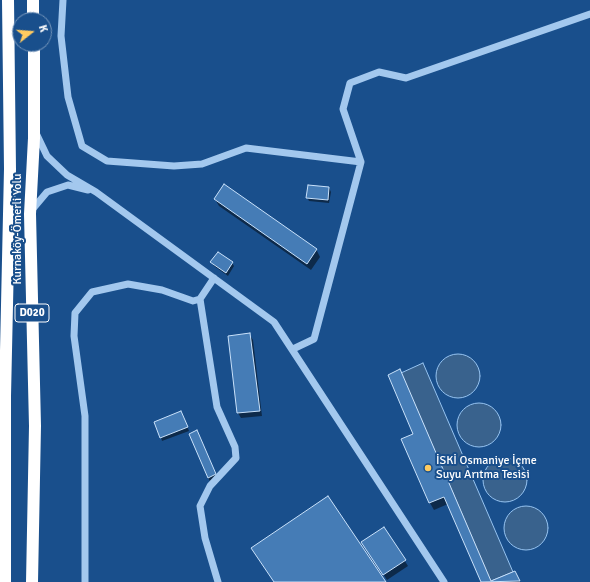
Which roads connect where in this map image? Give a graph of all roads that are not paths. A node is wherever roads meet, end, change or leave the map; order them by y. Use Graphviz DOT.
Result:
graph roads {
  1 [pos="8,0"];
  2 [pos="33,0"];
  3 [pos="63,0"];
  4 [pos="34,12"];
  5 [pos="590,14"];
  6 [pos="34,52"];
  7 [pos="34,128"];
  8 [pos="361,162"];
  9 [pos="96,192"];
  10 [pos="30,214"];
  11 [pos="214,278"];
  12 [pos="200,299"];
  13 [pos="293,349"];
  14 [pos="5,582"];
  15 [pos="32,582"];
  16 [pos="85,582"];
  17 [pos="218,582"];
  18 [pos="444,582"];
  1 -- 14 [label="highway, Kurnaköy-Ömerli Yolu / D020"];
  2 -- 4 [label="highway"];
  3 -- 8 [label="lane"];
  5 -- 8 [label="lane"];
  6 -- 7 [label="highway, Kurnaköy-Ömerli Yolu / D020"];
  7 -- 9 [label="lane"];
  7 -- 10 [label="highway, Kurnaköy-Ömerli Yolu / D020"];
  8 -- 13 [label="lane"];
  9 -- 10 [label="lane"];
  9 -- 11 [label="lane"];
  10 -- 15 [label="highway, Kurnaköy-Ömerli Yolu / D020"];
  11 -- 12 [label="lane"];
  11 -- 13 [label="lane"];
  12 -- 16 [label="lane"];
  12 -- 17 [label="lane"];
  13 -- 18 [label="lane"];
}
